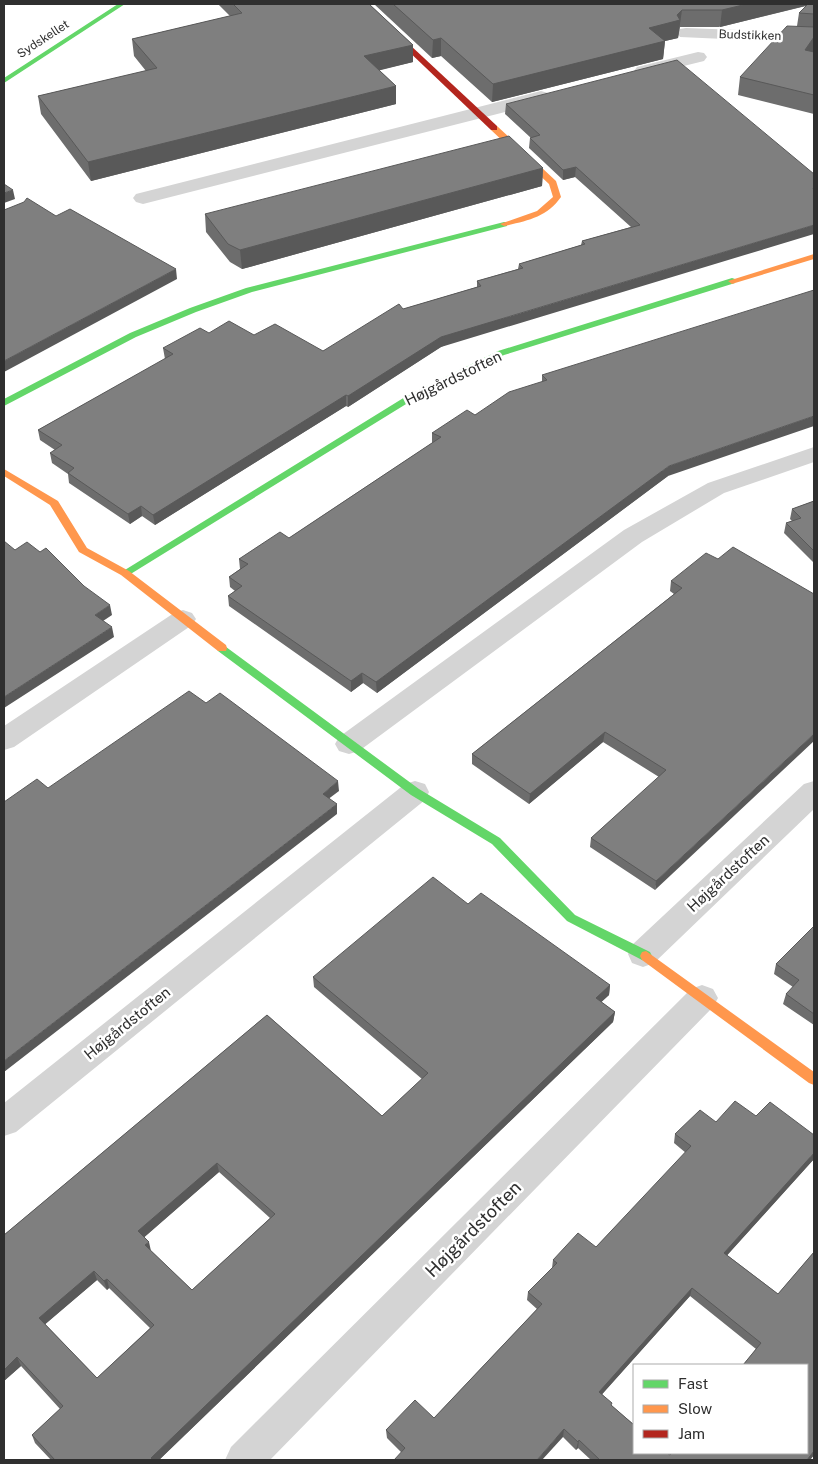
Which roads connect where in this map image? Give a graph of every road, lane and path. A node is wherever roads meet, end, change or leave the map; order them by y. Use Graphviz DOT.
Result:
graph roads {
  1 [pos="122,4"];
  2 [pos="362,4"];
  3 [pos="686,33"];
  4 [pos="814,38"];
  5 [pos="698,57"];
  6 [pos="622,76"];
  7 [pos="4,81"];
  8 [pos="555,93"];
  9 [pos="479,112"];
  10 [pos="142,198"];
  11 [pos="814,256"];
  12 [pos="4,403"];
  13 [pos="814,454"];
  14 [pos="4,473"];
  15 [pos="125,573"];
  16 [pos="183,619"];
  17 [pos="4,740"];
  18 [pos="349,744"];
  19 [pos="415,792"];
  20 [pos="814,792"];
  21 [pos="643,954"];
  22 [pos="702,998"];
  23 [pos="814,1079"];
  24 [pos="4,1122"];
  25 [pos="244,1460"];
  1 -- 7 [label="street, Sydskellet"];
  2 -- 9 [label="street"];
  3 -- 4 [label="street, Budstikken"];
  5 -- 6 [label="street"];
  8 -- 9 [label="street"];
  9 -- 10 [label="street"];
  9 -- 12 [label="street"];
  11 -- 15 [label="street, Højgårdstoften"];
  13 -- 18 [label="street"];
  14 -- 15 [label="street"];
  15 -- 16 [label="street"];
  16 -- 17 [label="street"];
  16 -- 18 [label="street"];
  18 -- 19 [label="street"];
  19 -- 21 [label="street"];
  19 -- 24 [label="street, Højgårdstoften"];
  20 -- 21 [label="street, Højgårdstoften"];
  21 -- 22 [label="street"];
  22 -- 23 [label="street"];
  22 -- 25 [label="street, Højgårdstoften"];
}
